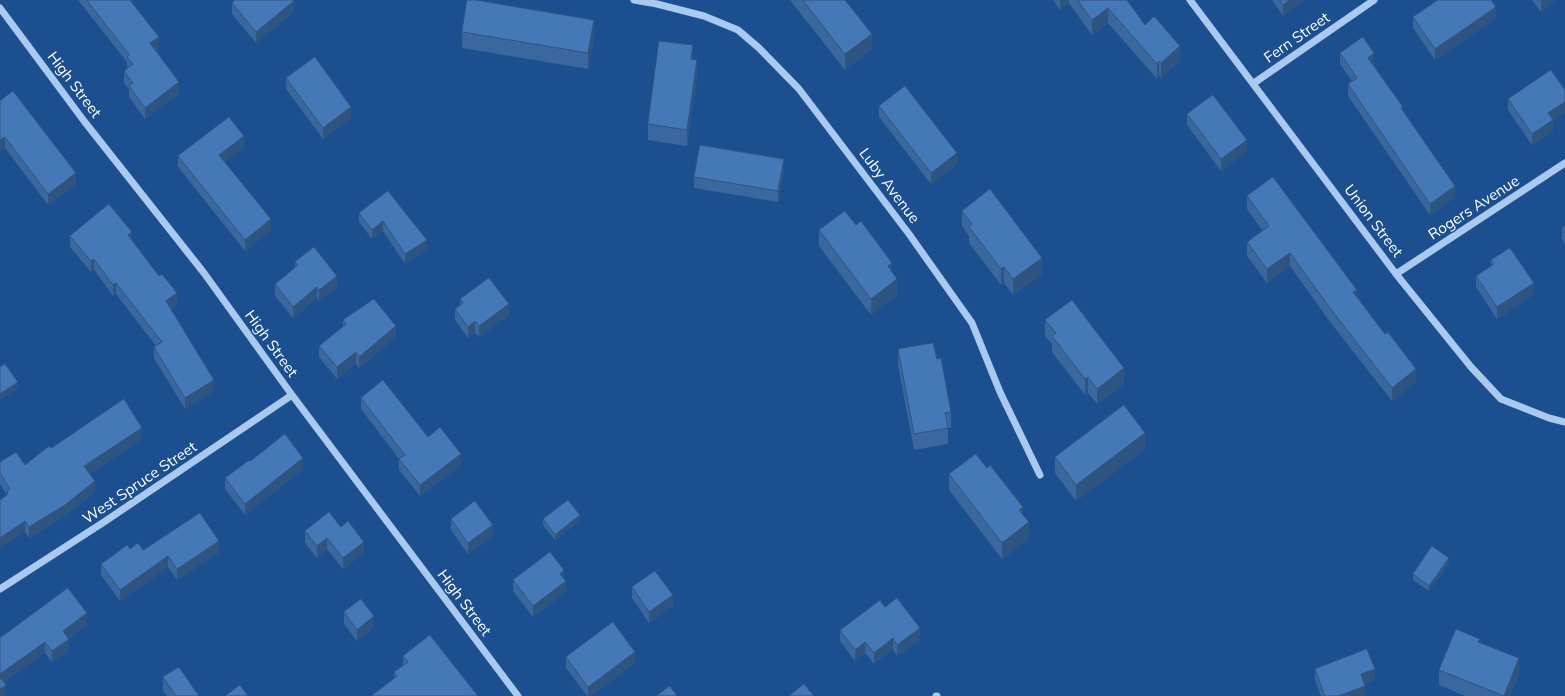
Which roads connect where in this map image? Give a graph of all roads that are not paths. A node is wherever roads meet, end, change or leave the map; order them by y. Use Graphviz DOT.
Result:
graph roads {
  1 [pos="634,0"];
  2 [pos="1190,0"];
  3 [pos="1374,0"];
  4 [pos="0,8"];
  5 [pos="1254,83"];
  6 [pos="1565,163"];
  7 [pos="1396,274"];
  8 [pos="292,395"];
  9 [pos="1565,422"];
  10 [pos="1040,475"];
  11 [pos="0,589"];
  12 [pos="518,696"];
  1 -- 10 [label="street, Luby Avenue"];
  2 -- 5 [label="street, Union Street"];
  3 -- 5 [label="street, Fern Street"];
  4 -- 8 [label="street, High Street"];
  5 -- 7 [label="street, Union Street"];
  6 -- 7 [label="street, Rogers Avenue"];
  7 -- 9 [label="street, Union Street"];
  8 -- 11 [label="street, West Spruce Street"];
  8 -- 12 [label="street, High Street"];
}
